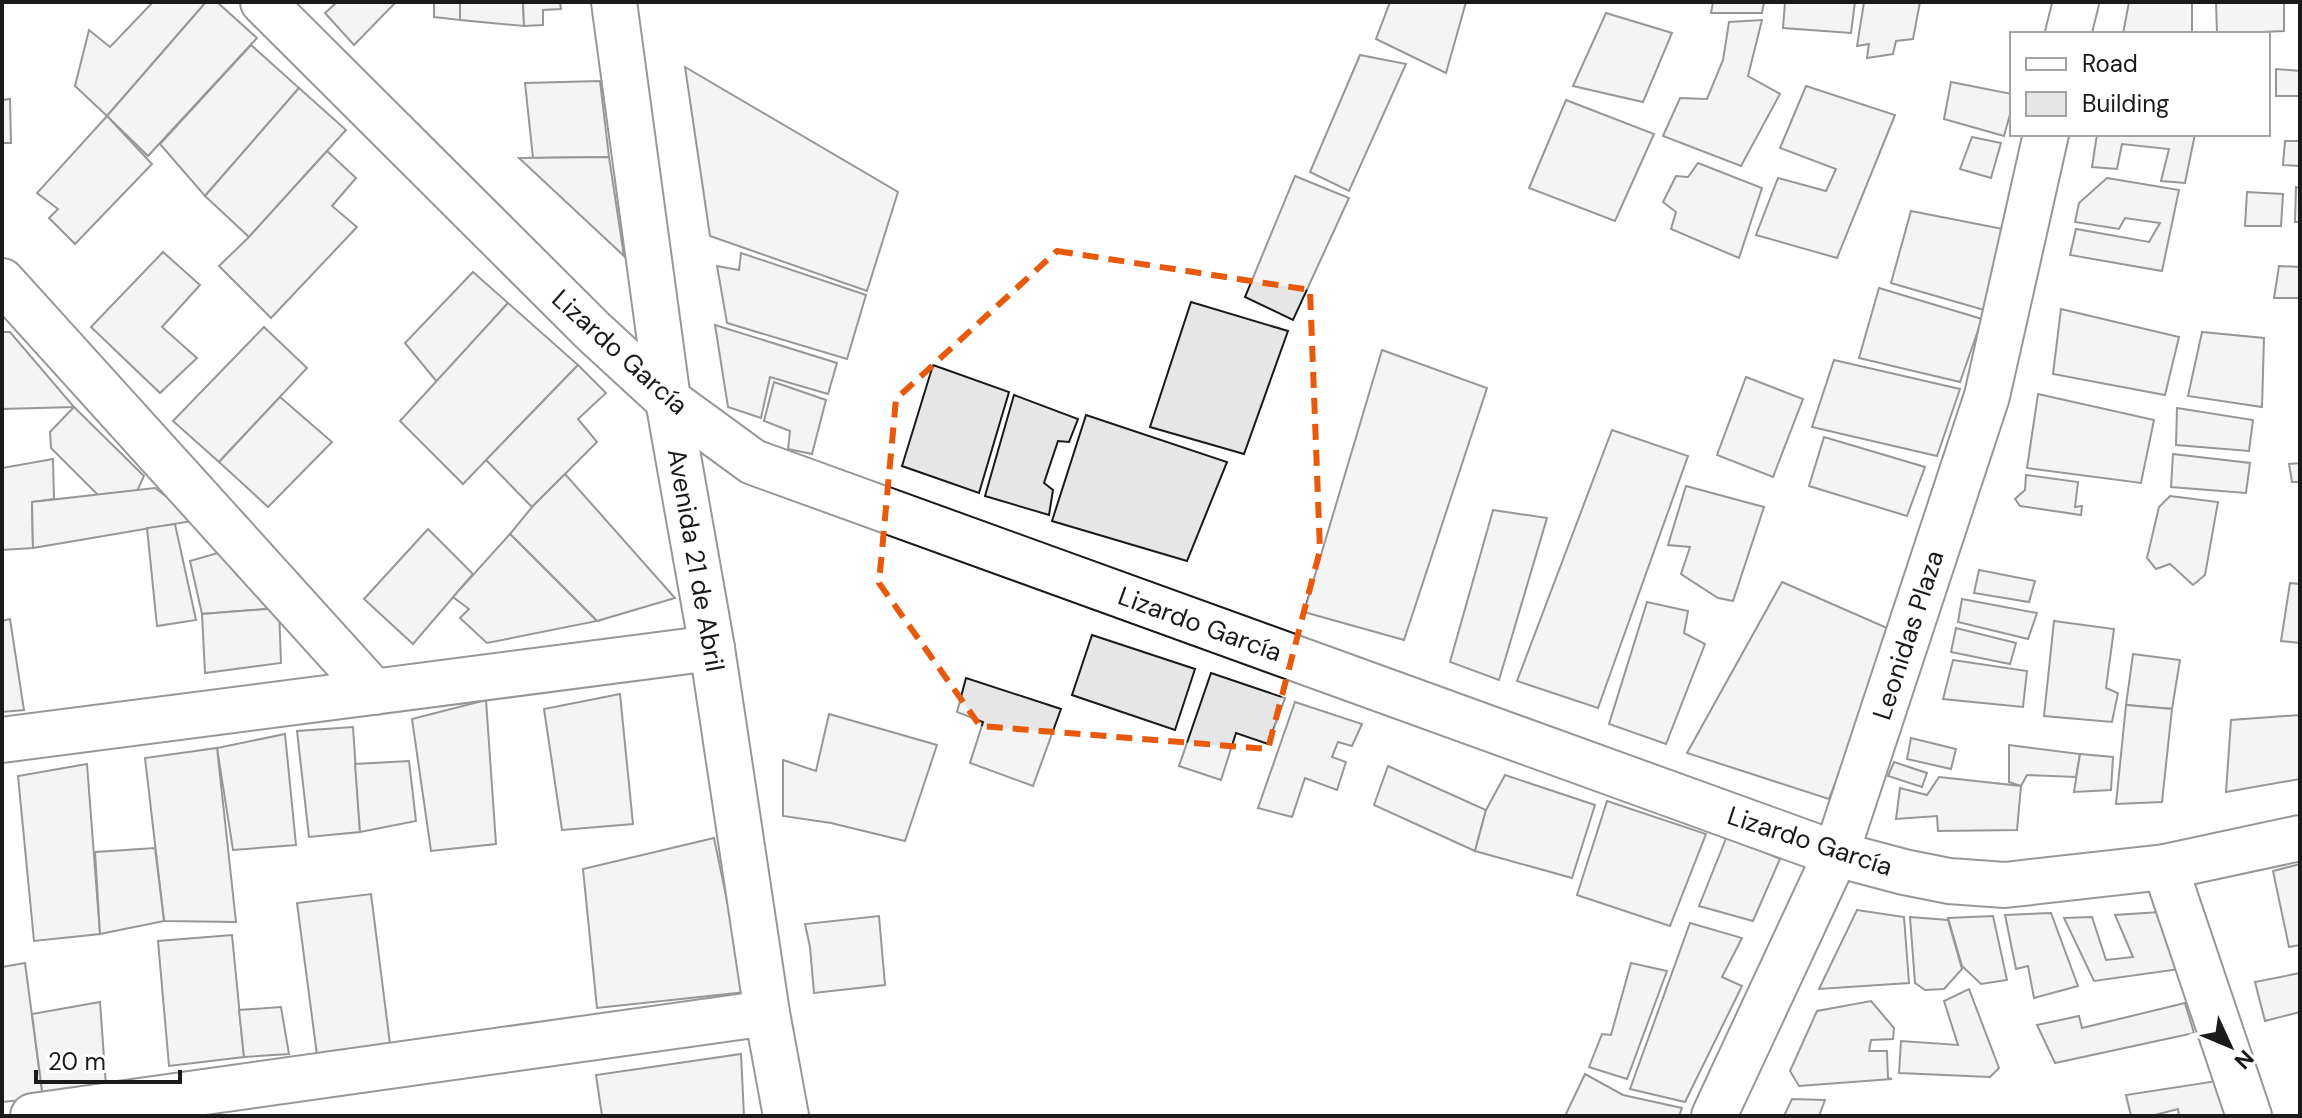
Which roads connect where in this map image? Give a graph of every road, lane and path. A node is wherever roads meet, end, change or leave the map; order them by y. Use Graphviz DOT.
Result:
graph roads {
  1 [pos="263,2"];
  2 [pos="614,2"];
  3 [pos="2076,2"];
  4 [pos="2068,32"];
  5 [pos="2046,136"];
  6 [pos="2,281"];
  7 [pos="668,400"];
  8 [pos="712,648"];
  9 [pos="374,692"];
  10 [pos="2,740"];
  11 [pos="2300,838"];
  12 [pos="1836,854"];
  13 [pos="2165,867"];
  14 [pos="767,1013"];
  15 [pos="33,1116"];
  16 [pos="786,1116"];
  17 [pos="1714,1116"];
  18 [pos="2249,1116"];
  1 -- 7 [label="street, Lizardo García"];
  2 -- 7 [label="street, Avenida 21 de Abril"];
  3 -- 4 [label="street"];
  5 -- 12 [label="street, Leonidas Plaza"];
  6 -- 9 [label="street"];
  7 -- 8 [label="street, Avenida 21 de Abril"];
  7 -- 12 [label="street, Lizardo García"];
  8 -- 9 [label="street"];
  8 -- 14 [label="street, Avenida 21 de Abril"];
  9 -- 10 [label="street"];
  11 -- 13 [label="street, Lizardo García"];
  12 -- 13 [label="street, Lizardo García"];
  12 -- 17 [label="street, Leonidas Plaza"];
  13 -- 18 [label="street"];
  14 -- 15 [label="street"];
  14 -- 16 [label="street, Avenida 21 de Abril"];
}
